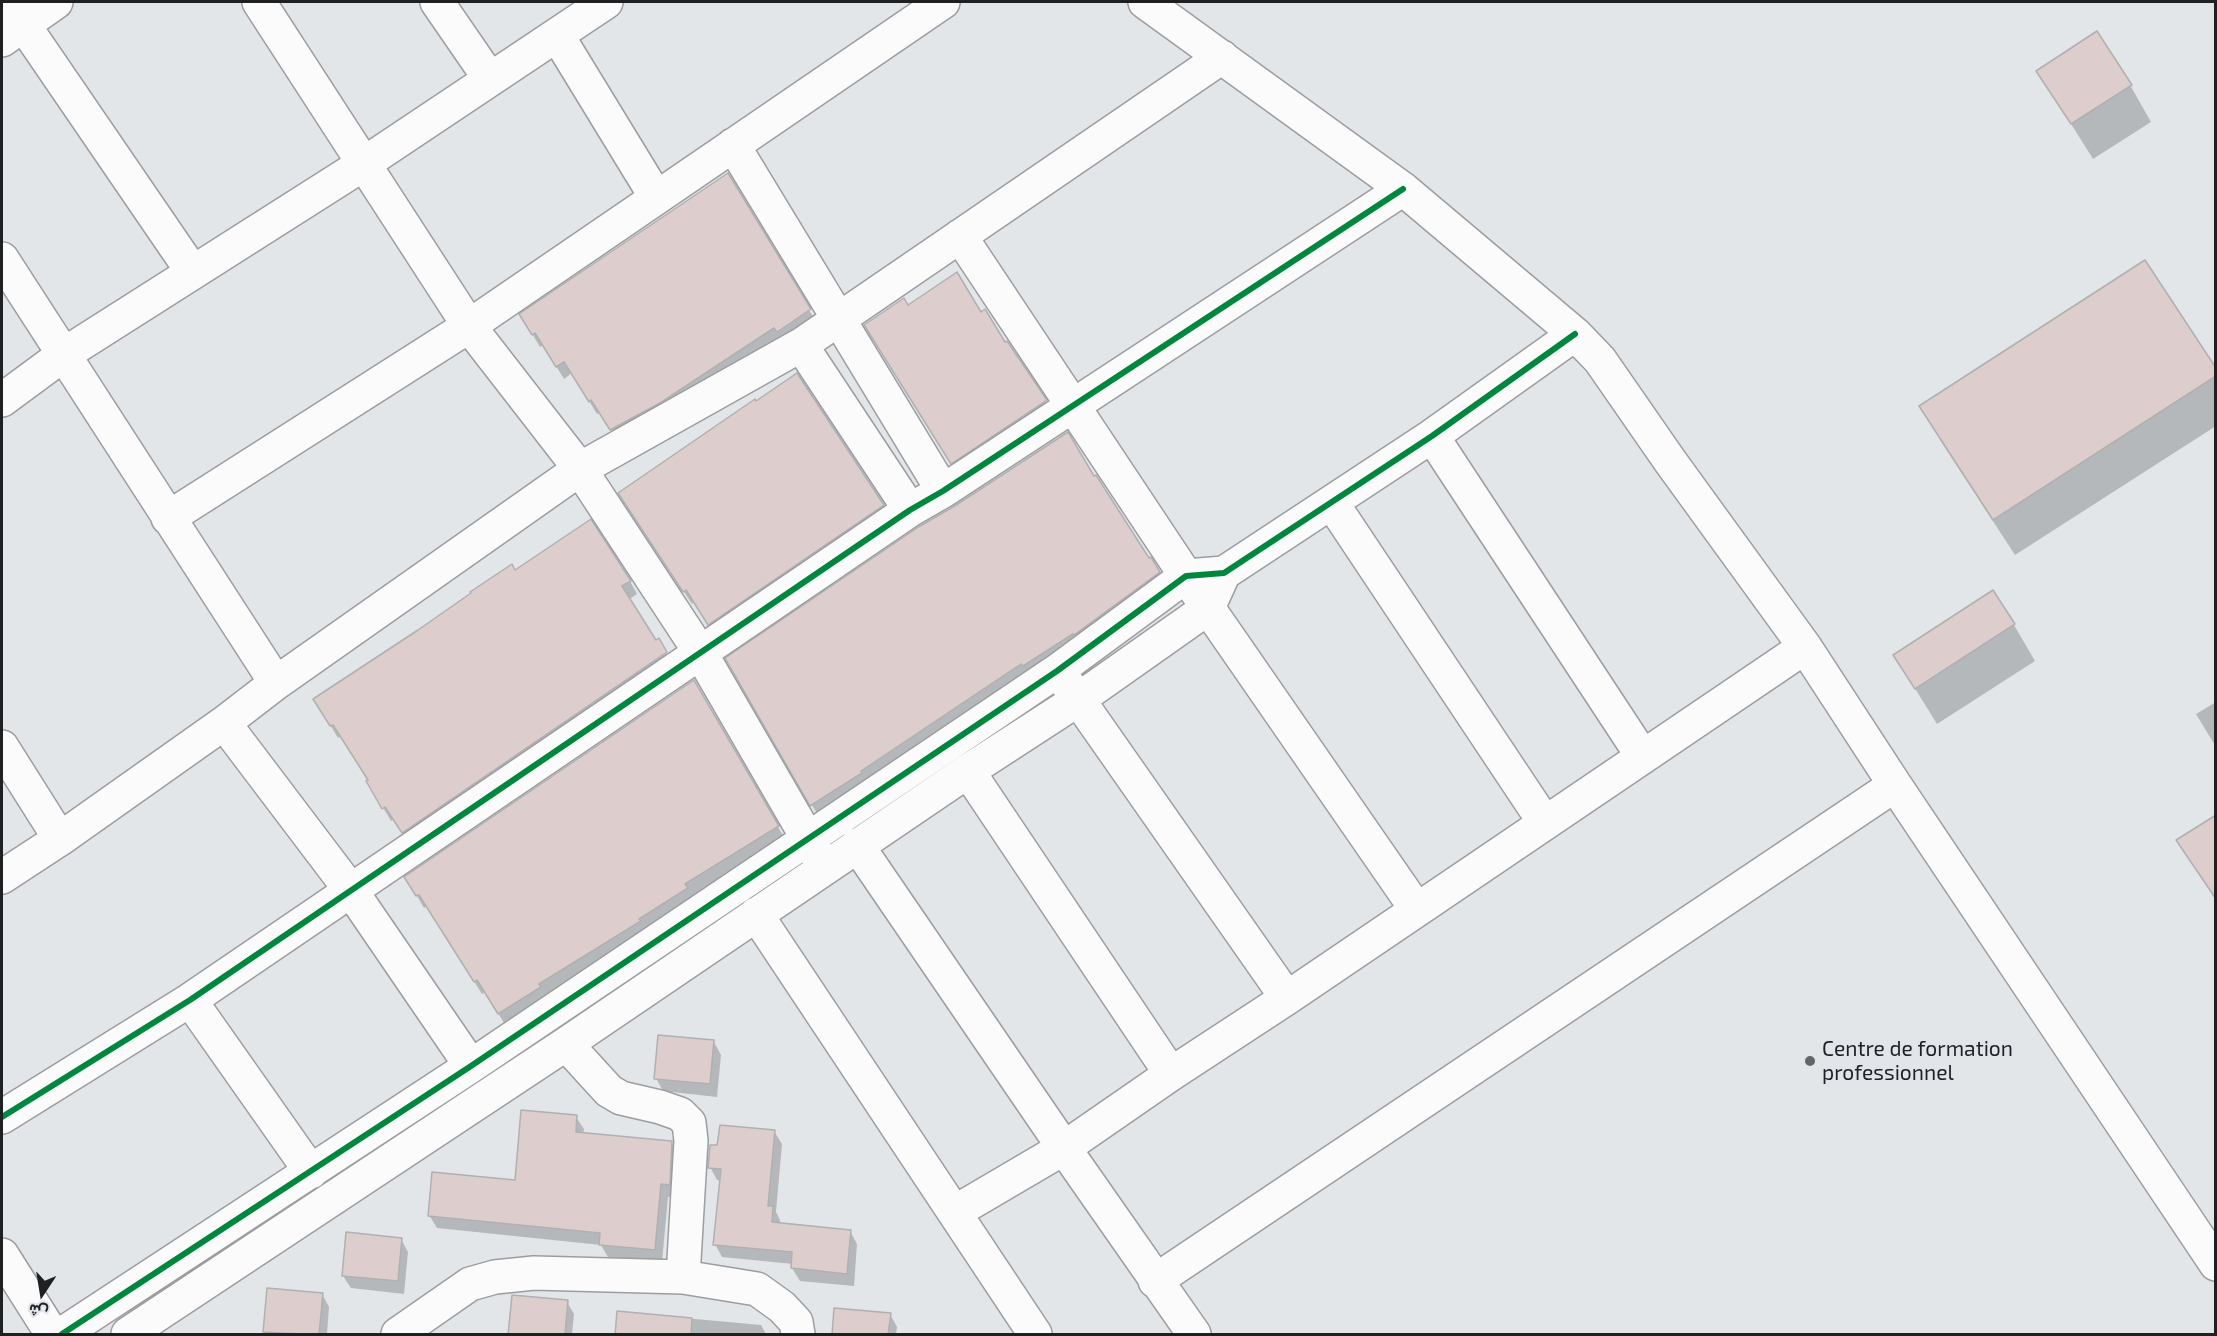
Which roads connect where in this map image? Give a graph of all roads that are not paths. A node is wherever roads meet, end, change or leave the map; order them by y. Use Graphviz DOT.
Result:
graph roads {
  1 [pos="56,2"];
  2 [pos="259,2"];
  3 [pos="437,2"];
  4 [pos="606,2"];
  5 [pos="943,2"];
  6 [pos="1145,2"];
  7 [pos="11,22"];
  8 [pos="557,35"];
  9 [pos="1222,57"];
  10 [pos="490,79"];
  11 [pos="733,145"];
  12 [pos="365,163"];
  13 [pos="1403,189"];
  14 [pos="656,197"];
  15 [pos="960,236"];
  16 [pos="2,259"];
  17 [pos="192,271"];
  18 [pos="838,320"];
  19 [pos="469,326"];
  20 [pos="1575,334"];
  21 [pos="801,345"];
  22 [pos="63,355"];
  23 [pos="2,400"];
  24 [pos="1073,406"];
  25 [pos="1432,436"];
  26 [pos="580,469"];
  27 [pos="943,491"];
  28 [pos="1332,503"];
  29 [pos="910,510"];
  30 [pos="168,518"];
  31 [pos="1224,573"];
  32 [pos="1186,576"];
  33 [pos="1208,608"];
  34 [pos="1805,647"];
  35 [pos="700,652"];
  36 [pos="1058,671"];
  37 [pos="276,683"];
  38 [pos="1079,699"];
  39 [pos="224,723"];
  40 [pos="2,747"];
  41 [pos="1643,757"];
  42 [pos="968,771"];
  43 [pos="1895,785"];
  44 [pos="1545,823"];
  45 [pos="60,839"];
  46 [pos="808,839"];
  47 [pos="857,845"];
  48 [pos="825,867"];
  49 [pos="2,877"];
  50 [pos="352,892"];
  51 [pos="1417,910"];
  52 [pos="756,914"];
  53 [pos="1287,998"];
  54 [pos="190,1000"];
  55 [pos="566,1044"];
  56 [pos="471,1066"];
  57 [pos="1171,1074"];
  58 [pos="2,1117"];
  59 [pos="1064,1149"];
  60 [pos="311,1172"];
  61 [pos="955,1212"];
  62 [pos="2,1255"];
  63 [pos="2216,1264"];
  64 [pos="683,1277"];
  65 [pos="1155,1281"];
  66 [pos="52,1335"];
  67 [pos="62,1335"];
  68 [pos="128,1335"];
  69 [pos="398,1335"];
  70 [pos="798,1335"];
  71 [pos="1035,1335"];
  72 [pos="1194,1335"];
  1 -- 7 [label="street"];
  2 -- 12 [label="street"];
  3 -- 10 [label="street"];
  4 -- 8 [label="street"];
  5 -- 11 [label="street"];
  6 -- 9 [label="street"];
  7 -- 17 [label="street"];
  8 -- 10 [label="street"];
  8 -- 14 [label="street"];
  9 -- 13 [label="street"];
  9 -- 15 [label="street"];
  10 -- 12 [label="street"];
  11 -- 14 [label="street"];
  11 -- 18 [label="street"];
  12 -- 17 [label="street"];
  12 -- 19 [label="street"];
  13 -- 20 [label="street"];
  13 -- 24 [label="street"];
  14 -- 19 [label="street"];
  15 -- 18 [label="street"];
  15 -- 24 [label="street"];
  16 -- 22 [label="street"];
  17 -- 22 [label="street"];
  18 -- 21 [label="street"];
  18 -- 27 [label="street"];
  19 -- 26 [label="street"];
  19 -- 30 [label="street"];
  20 -- 25 [label="street"];
  20 -- 34 [label="street"];
  21 -- 26 [label="street"];
  21 -- 29 [label="street"];
  22 -- 23 [label="street"];
  22 -- 30 [label="street"];
  24 -- 27 [label="street"];
  24 -- 32 [label="street"];
  25 -- 28 [label="street"];
  25 -- 41 [label="street"];
  26 -- 35 [label="street"];
  26 -- 37 [label="street"];
  27 -- 29 [label="street"];
  28 -- 31 [label="street"];
  28 -- 44 [label="street"];
  29 -- 35 [label="street"];
  30 -- 37 [label="street"];
  31 -- 32 [label="street"];
  31 -- 33 [label="street"];
  32 -- 33 [label="street"];
  32 -- 36 [label="street"];
  33 -- 38 [label="street"];
  33 -- 51 [label="street"];
  34 -- 41 [label="street"];
  34 -- 43 [label="street"];
  35 -- 46 [label="street"];
  35 -- 50 [label="street"];
  36 -- 38 [label="street"];
  36 -- 46 [label="street"];
  37 -- 39 [label="street"];
  38 -- 42 [label="street"];
  38 -- 53 [label="street"];
  39 -- 45 [label="street"];
  39 -- 50 [label="street"];
  40 -- 45 [label="street"];
  41 -- 44 [label="street"];
  42 -- 47 [label="street"];
  42 -- 57 [label="street"];
  43 -- 63 [label="street"];
  43 -- 65 [label="street"];
  44 -- 51 [label="street"];
  45 -- 49 [label="street"];
  46 -- 48 [label="street"];
  46 -- 56 [label="street"];
  47 -- 48 [label="street"];
  47 -- 59 [label="street"];
  48 -- 52 [label="street"];
  50 -- 54 [label="street"];
  50 -- 56 [label="street"];
  51 -- 53 [label="street"];
  52 -- 55 [label="street"];
  52 -- 61 [label="street"];
  53 -- 57 [label="street"];
  54 -- 58 [label="street"];
  54 -- 60 [label="street"];
  55 -- 64 [label="street"];
  55 -- 68 [label="street"];
  56 -- 60 [label="street"];
  57 -- 59 [label="street"];
  59 -- 61 [label="street"];
  59 -- 65 [label="street"];
  60 -- 67 [label="street"];
  61 -- 71 [label="street"];
  62 -- 66 [label="street"];
  64 -- 69 [label="street"];
  64 -- 70 [label="street"];
  65 -- 72 [label="street"];
}
